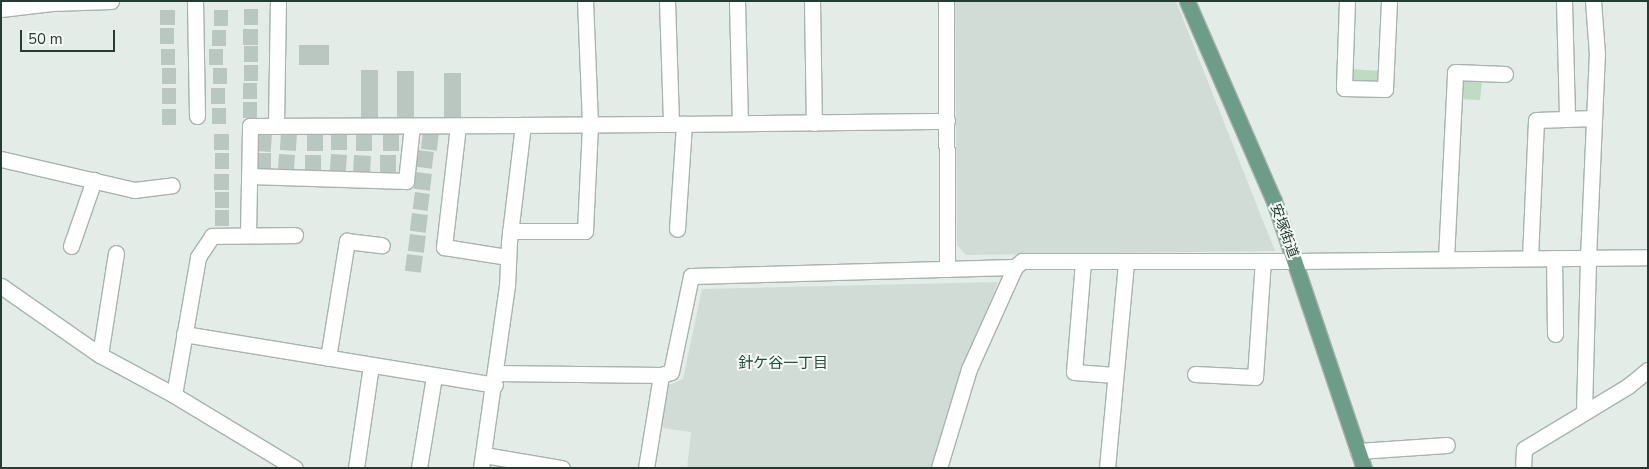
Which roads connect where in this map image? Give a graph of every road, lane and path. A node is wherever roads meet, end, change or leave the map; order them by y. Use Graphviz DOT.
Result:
graph roads {
  1 [pos="111,1"];
  2 [pos="195,1"];
  3 [pos="278,1"];
  4 [pos="585,1"];
  5 [pos="667,1"];
  6 [pos="737,1"];
  7 [pos="812,1"];
  8 [pos="946,1"];
  9 [pos="1187,1"];
  10 [pos="1347,1"];
  11 [pos="1388,1"];
  12 [pos="1564,1"];
  13 [pos="1593,1"];
  14 [pos="52,2"];
  15 [pos="87,2"];
  16 [pos="1,8"];
  17 [pos="1505,74"];
  18 [pos="197,116"];
  19 [pos="1594,118"];
  20 [pos="1567,119"];
  21 [pos="947,121"];
  22 [pos="740,123"];
  23 [pos="814,123"];
  24 [pos="590,124"];
  25 [pos="678,124"];
  26 [pos="524,125"];
  27 [pos="276,126"];
  28 [pos="412,126"];
  29 [pos="458,126"];
  30 [pos="1,159"];
  31 [pos="249,176"];
  32 [pos="94,180"];
  33 [pos="172,185"];
  34 [pos="677,229"];
  35 [pos="510,231"];
  36 [pos="248,235"];
  37 [pos="295,235"];
  38 [pos="382,245"];
  39 [pos="71,246"];
  40 [pos="116,252"];
  41 [pos="508,257"];
  42 [pos="1648,257"];
  43 [pos="1530,258"];
  44 [pos="1554,258"];
  45 [pos="1588,258"];
  46 [pos="1446,260"];
  47 [pos="1264,261"];
  48 [pos="1083,262"];
  49 [pos="1126,262"];
  50 [pos="1295,262"];
  51 [pos="1015,267"];
  52 [pos="948,269"];
  53 [pos="1,286"];
  54 [pos="184,334"];
  55 [pos="1555,334"];
  56 [pos="100,355"];
  57 [pos="328,358"];
  58 [pos="371,365"];
  59 [pos="1648,370"];
  60 [pos="1195,374"];
  61 [pos="661,375"];
  62 [pos="1116,375"];
  63 [pos="434,376"];
  64 [pos="495,379"];
  65 [pos="174,395"];
  66 [pos="1584,412"];
  67 [pos="1447,445"];
  68 [pos="1358,451"];
  69 [pos="483,461"];
  70 [pos="294,468"];
  71 [pos="356,468"];
  72 [pos="419,468"];
  73 [pos="562,468"];
  74 [pos="646,468"];
  75 [pos="939,468"];
  76 [pos="1107,468"];
  77 [pos="1364,468"];
  78 [pos="1523,468"];
  1 -- 15 [label="street"];
  2 -- 18 [label="street"];
  3 -- 27 [label="street"];
  4 -- 24 [label="street"];
  5 -- 25 [label="street"];
  6 -- 22 [label="street"];
  7 -- 23 [label="street"];
  8 -- 21 [label="street"];
  9 -- 50 [label="main road, 安塚街道"];
  10 -- 11 [label="street"];
  12 -- 20 [label="street"];
  13 -- 19 [label="street"];
  14 -- 15 [label="street"];
  14 -- 16 [label="street"];
  17 -- 46 [label="street"];
  19 -- 20 [label="street"];
  19 -- 45 [label="street"];
  20 -- 43 [label="street"];
  21 -- 23 [label="street"];
  21 -- 52 [label="street"];
  22 -- 23 [label="street"];
  22 -- 25 [label="street"];
  24 -- 25 [label="street"];
  24 -- 26 [label="street"];
  24 -- 35 [label="street"];
  25 -- 34 [label="street"];
  26 -- 29 [label="street"];
  26 -- 35 [label="street"];
  27 -- 28 [label="street"];
  27 -- 31 [label="street"];
  28 -- 29 [label="street"];
  28 -- 31 [label="street"];
  29 -- 41 [label="street"];
  30 -- 32 [label="street"];
  31 -- 36 [label="street"];
  32 -- 33 [label="street"];
  32 -- 39 [label="street"];
  35 -- 41 [label="street"];
  36 -- 37 [label="street"];
  36 -- 54 [label="street"];
  38 -- 57 [label="street"];
  40 -- 56 [label="street"];
  41 -- 64 [label="street"];
  42 -- 45 [label="street"];
  43 -- 44 [label="street"];
  43 -- 46 [label="street"];
  44 -- 45 [label="street"];
  44 -- 55 [label="street"];
  45 -- 66 [label="street"];
  46 -- 50 [label="street"];
  47 -- 49 [label="street"];
  47 -- 50 [label="street"];
  47 -- 60 [label="street"];
  48 -- 49 [label="street"];
  48 -- 51 [label="street"];
  48 -- 62 [label="street"];
  49 -- 62 [label="street"];
  50 -- 68 [label="main road, 安塚街道"];
  51 -- 52 [label="street"];
  51 -- 75 [label="street"];
  52 -- 61 [label="street"];
  53 -- 56 [label="street"];
  54 -- 57 [label="street"];
  54 -- 65 [label="street"];
  56 -- 65 [label="street"];
  57 -- 58 [label="street"];
  58 -- 63 [label="street"];
  58 -- 71 [label="street"];
  59 -- 66 [label="street"];
  61 -- 64 [label="street"];
  61 -- 74 [label="street"];
  62 -- 76 [label="street"];
  63 -- 64 [label="street"];
  63 -- 72 [label="street"];
  64 -- 69 [label="street"];
  65 -- 70 [label="street"];
  66 -- 78 [label="street"];
  67 -- 68 [label="street"];
  68 -- 77 [label="main road, 安塚街道"];
  69 -- 73 [label="street"];
}
